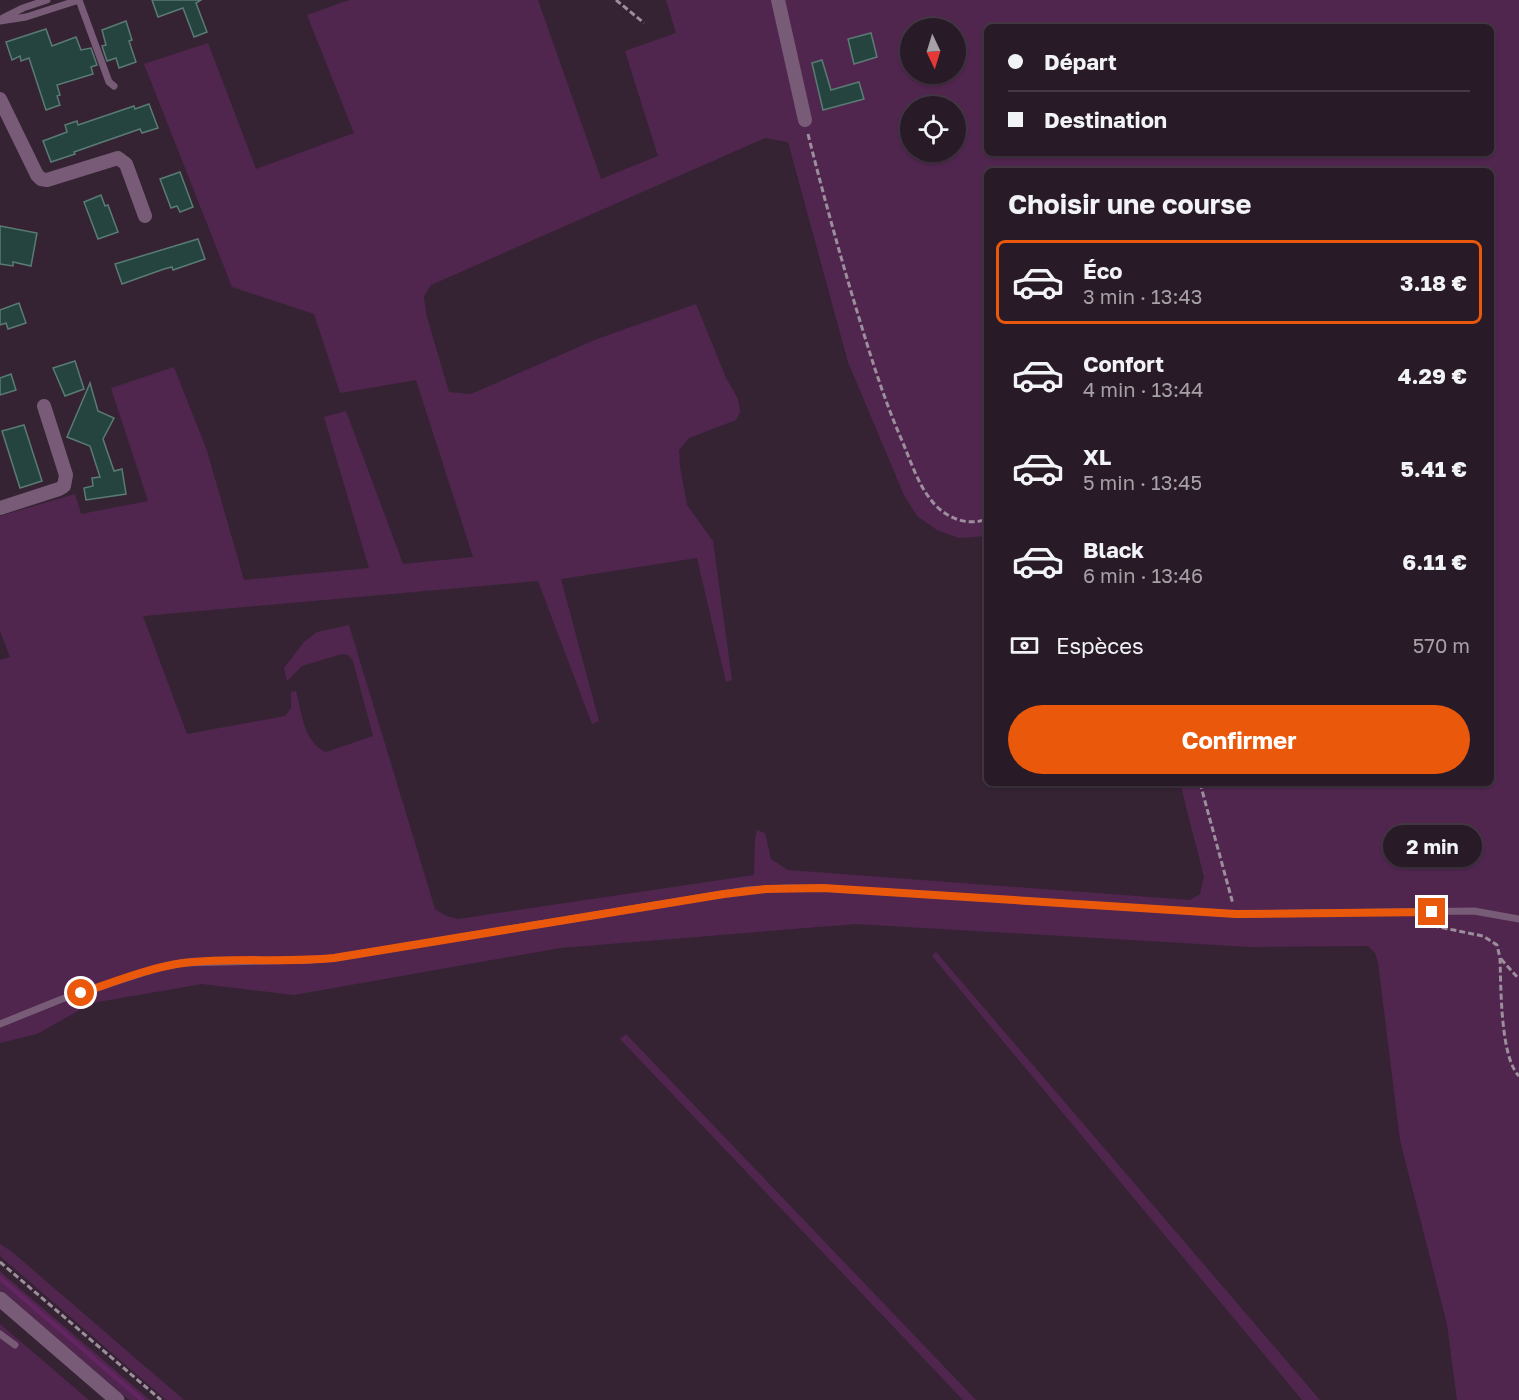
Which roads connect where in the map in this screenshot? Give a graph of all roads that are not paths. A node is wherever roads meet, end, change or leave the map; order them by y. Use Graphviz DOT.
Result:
graph roads {
  1 [pos="47,0"];
  2 [pos="79,0"];
  3 [pos="778,0"];
  4 [pos="0,20"];
  5 [pos="110,85"];
  6 [pos="0,99"];
  7 [pos="805,120"];
  8 [pos="145,216"];
  9 [pos="44,406"];
  10 [pos="0,508"];
  11 [pos="1519,919"];
  12 [pos="0,1024"];
  13 [pos="0,1299"];
  14 [pos="0,1334"];
  15 [pos="15,1345"];
  16 [pos="117,1400"];
  1 -- 4 [label="lane"];
  2 -- 4 [label="lane"];
  2 -- 5 [label="lane"];
  3 -- 7 [label="street"];
  6 -- 8 [label="street"];
  9 -- 10 [label="street"];
  11 -- 12 [label="lane"];
  13 -- 16 [label="street"];
  14 -- 15 [label="lane"];
}
